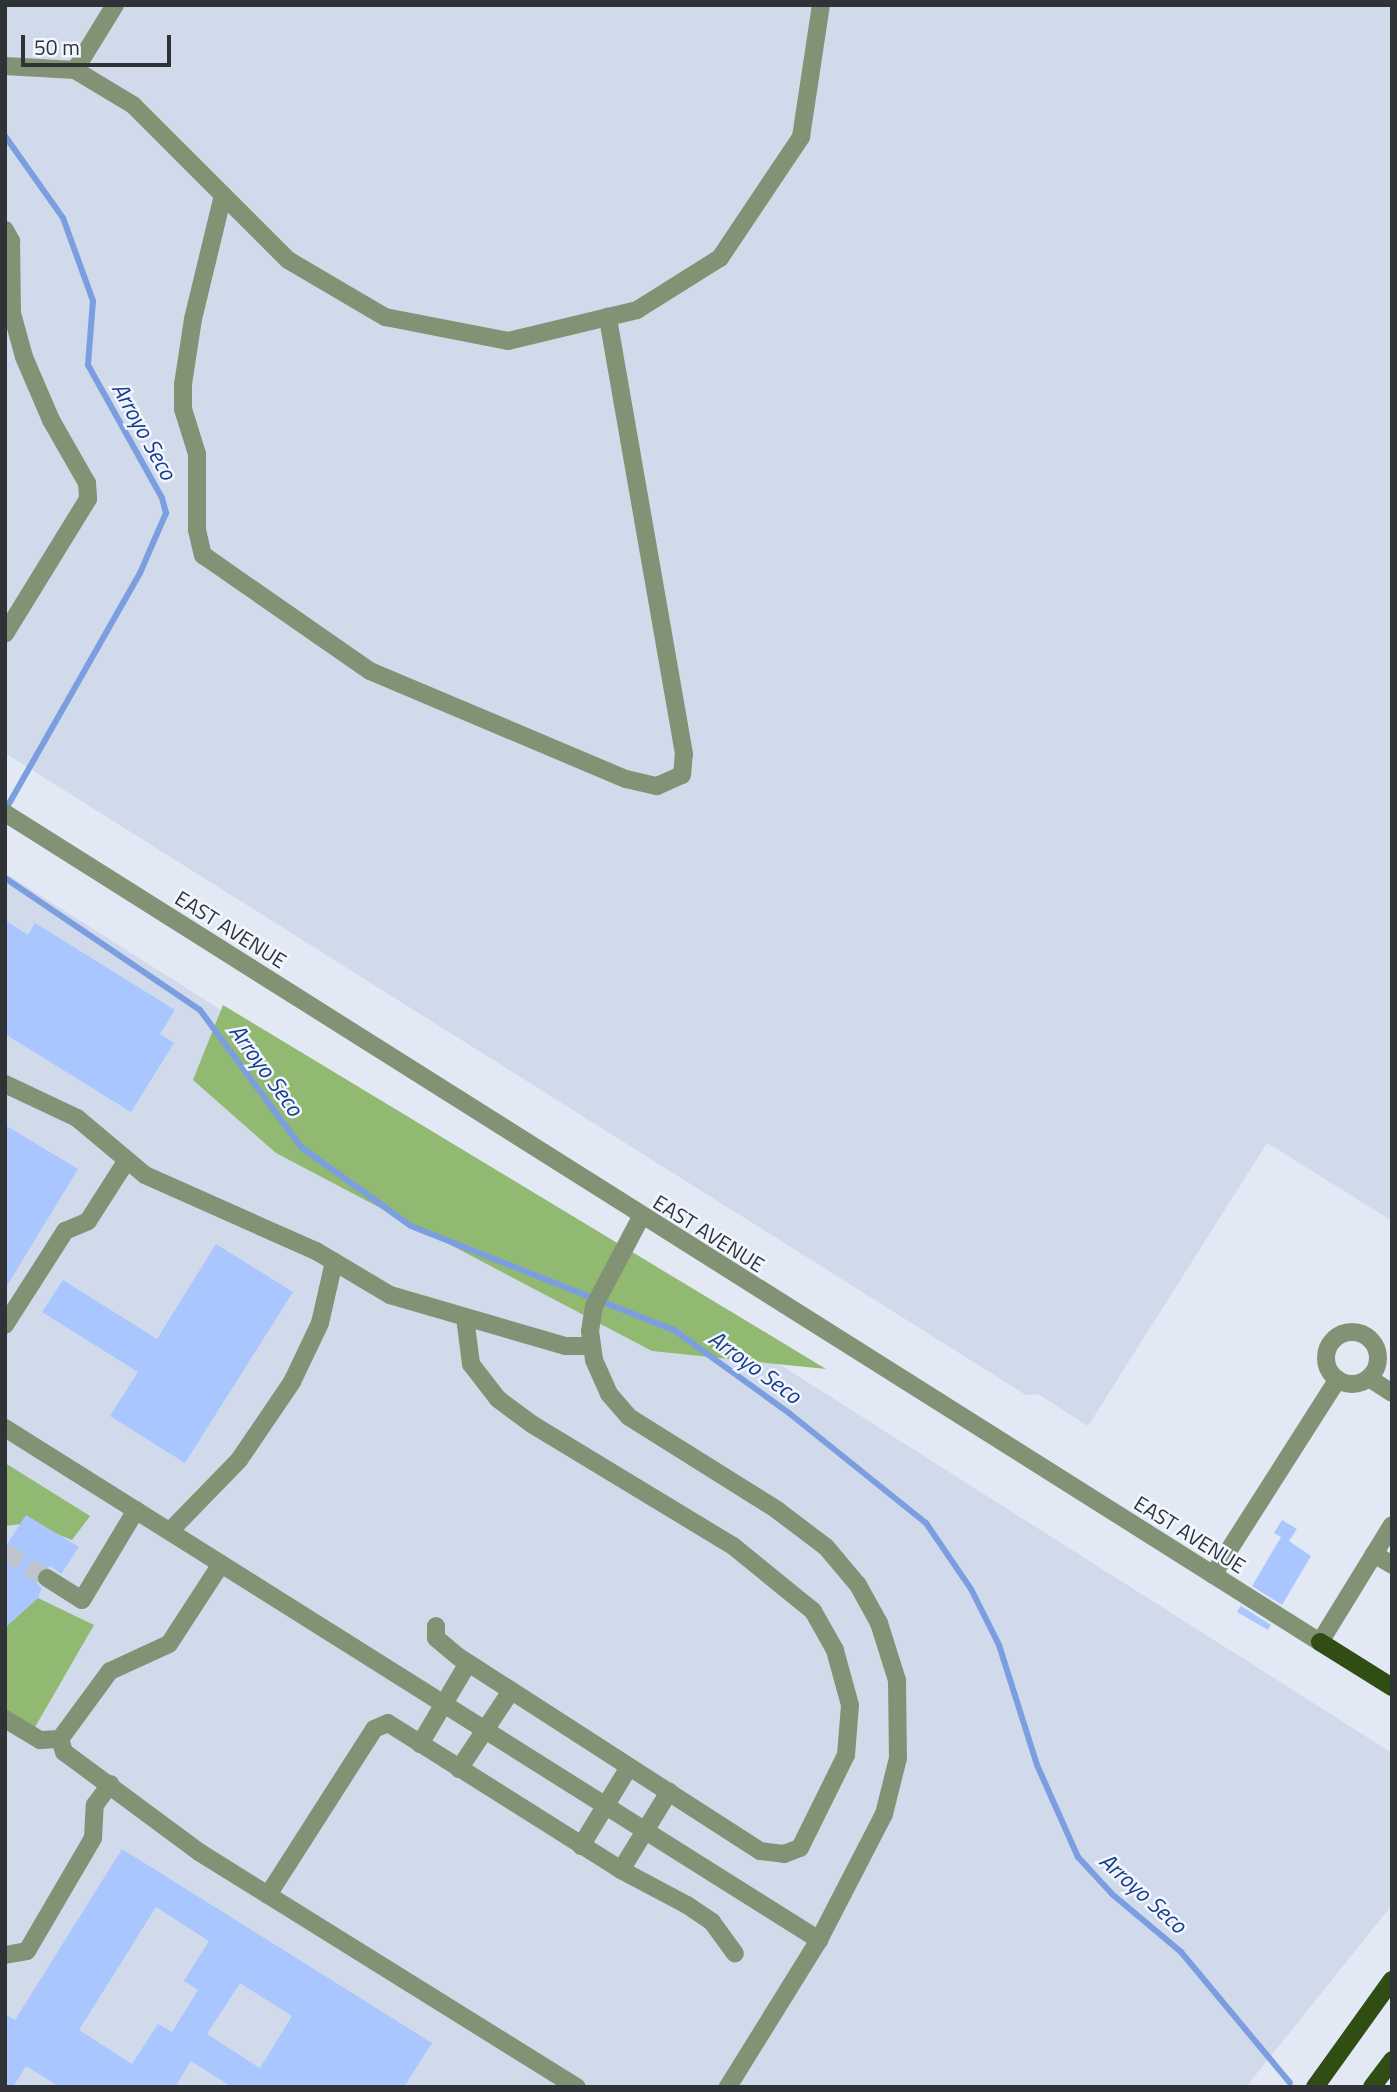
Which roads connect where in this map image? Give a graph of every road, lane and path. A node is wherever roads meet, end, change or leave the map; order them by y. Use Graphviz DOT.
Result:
graph roads {
  1 [pos="821,5"];
  2 [pos="106,8"];
  3 [pos="5,66"];
  4 [pos="75,70"];
  5 [pos="223,195"];
  6 [pos="5,230"];
  7 [pos="608,317"];
  8 [pos="5,634"];
  9 [pos="5,813"];
  10 [pos="5,1084"];
  11 [pos="127,1160"];
  12 [pos="641,1217"];
  13 [pos="334,1262"];
  14 [pos="465,1317"];
  15 [pos="5,1325"];
  16 [pos="592,1346"];
  17 [pos="1368,1378"];
  18 [pos="1338,1379"];
  19 [pos="1392,1393"];
  20 [pos="5,1428"];
  21 [pos="136,1510"];
  22 [pos="1392,1525"];
  23 [pos="170,1531"];
  24 [pos="1374,1554"];
  25 [pos="221,1564"];
  26 [pos="1392,1565"];
  27 [pos="1213,1575"];
  28 [pos="47,1578"];
  29 [pos="436,1626"];
  30 [pos="1320,1642"];
  31 [pos="468,1663"];
  32 [pos="1392,1687"];
  33 [pos="511,1690"];
  34 [pos="443,1704"];
  35 [pos="5,1719"];
  36 [pos="483,1729"];
  37 [pos="60,1739"];
  38 [pos="419,1744"];
  39 [pos="629,1767"];
  40 [pos="458,1769"];
  41 [pos="117,1789"];
  42 [pos="669,1793"];
  43 [pos="606,1806"];
  44 [pos="645,1831"];
  45 [pos="581,1846"];
  46 [pos="621,1870"];
  47 [pos="268,1895"];
  48 [pos="819,1940"];
  49 [pos="735,1954"];
  50 [pos="5,1955"];
  51 [pos="1392,1980"];
  52 [pos="1392,2060"];
  53 [pos="577,2087"];
  54 [pos="728,2087"];
  55 [pos="1315,2087"];
  56 [pos="1372,2087"];
  1 -- 7 [label="street"];
  2 -- 4 [label="street"];
  3 -- 4 [label="street"];
  4 -- 5 [label="street"];
  5 -- 7 [label="street"];
  5 -- 7 [label="street"];
  6 -- 8 [label="street"];
  9 -- 12 [label="street, EAST AVENUE"];
  10 -- 11 [label="street"];
  11 -- 13 [label="street"];
  11 -- 15 [label="street"];
  12 -- 16 [label="street"];
  12 -- 27 [label="street, EAST AVENUE"];
  13 -- 14 [label="street"];
  13 -- 23 [label="street"];
  14 -- 16 [label="street"];
  14 -- 42 [label="street"];
  16 -- 48 [label="street"];
  17 -- 18 [label="street"];
  17 -- 18 [label="street"];
  17 -- 19 [label="street"];
  18 -- 27 [label="street"];
  20 -- 21 [label="street"];
  21 -- 23 [label="street"];
  21 -- 28 [label="street"];
  22 -- 24 [label="street"];
  23 -- 25 [label="street"];
  24 -- 26 [label="street"];
  24 -- 30 [label="street"];
  25 -- 34 [label="street"];
  25 -- 37 [label="street"];
  27 -- 30 [label="street, EAST AVENUE"];
  29 -- 31 [label="street"];
  30 -- 32 [label="main road, EAST AVENUE"];
  31 -- 33 [label="street"];
  31 -- 34 [label="street"];
  33 -- 36 [label="street"];
  33 -- 39 [label="street"];
  34 -- 36 [label="street"];
  34 -- 38 [label="street"];
  35 -- 37 [label="street"];
  36 -- 40 [label="street"];
  36 -- 43 [label="street"];
  37 -- 41 [label="street"];
  38 -- 40 [label="street"];
  38 -- 47 [label="street"];
  39 -- 42 [label="street"];
  39 -- 43 [label="street"];
  40 -- 45 [label="street"];
  41 -- 47 [label="street"];
  41 -- 50 [label="street"];
  42 -- 44 [label="street"];
  43 -- 44 [label="street"];
  43 -- 45 [label="street"];
  44 -- 46 [label="street"];
  44 -- 48 [label="street"];
  45 -- 46 [label="street"];
  46 -- 49 [label="street"];
  47 -- 53 [label="street"];
  48 -- 54 [label="street"];
  51 -- 55 [label="main road"];
  52 -- 56 [label="main road"];
}
